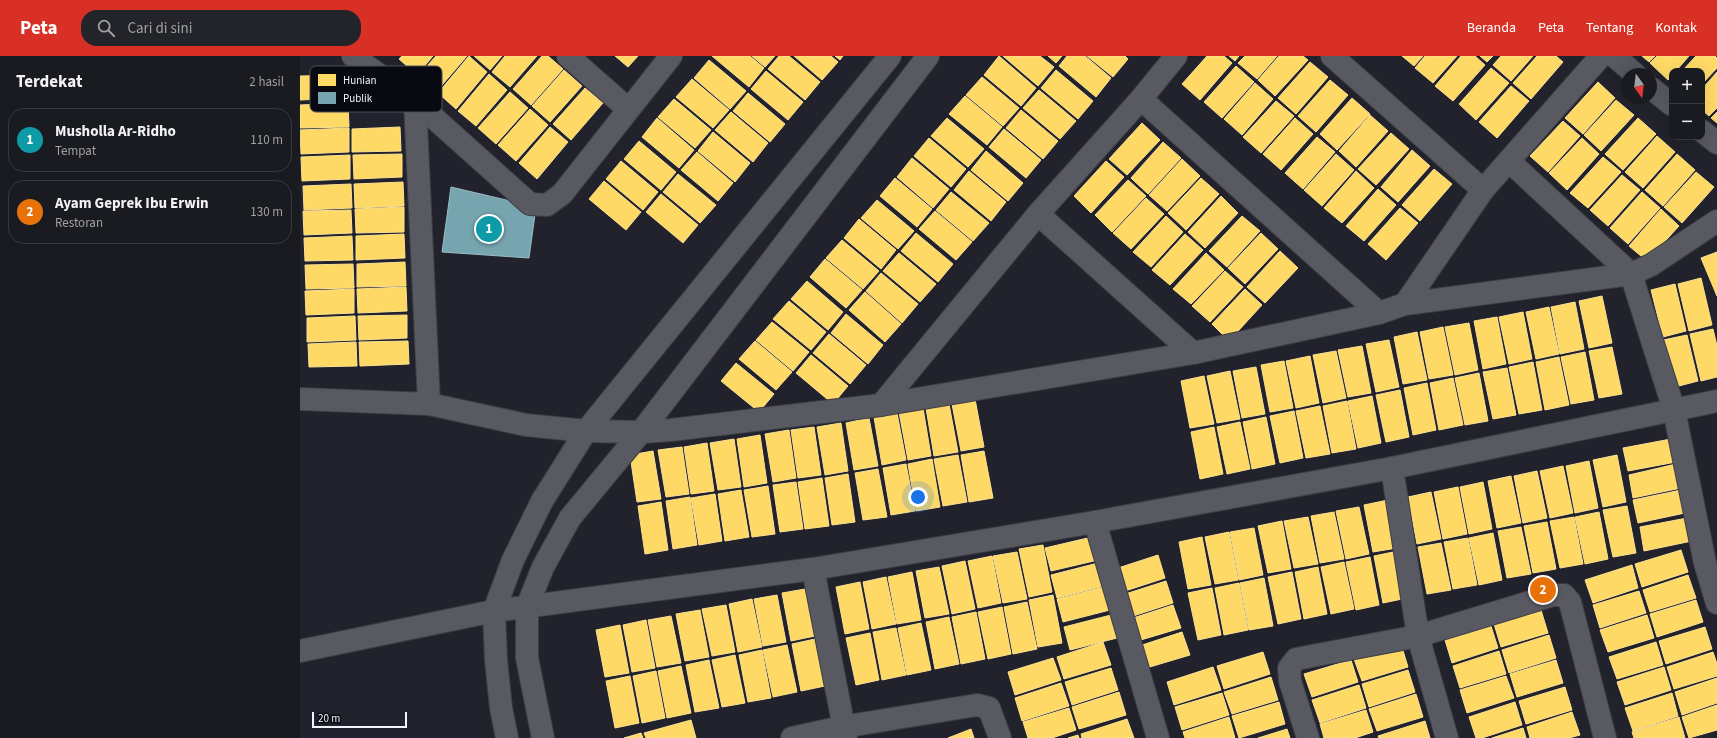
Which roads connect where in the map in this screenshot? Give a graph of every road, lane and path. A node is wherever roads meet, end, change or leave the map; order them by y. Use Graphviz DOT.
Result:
graph roads {
  1 [pos="353,56"];
  2 [pos="568,56"];
  3 [pos="671,56"];
  4 [pos="890,56"];
  5 [pos="928,56"];
  6 [pos="1176,56"];
  7 [pos="1332,56"];
  8 [pos="1601,56"];
  9 [pos="1614,56"];
  10 [pos="367,66"];
  11 [pos="1628,68"];
  12 [pos="1657,93"];
  13 [pos="1141,99"];
  14 [pos="1671,104"];
  15 [pos="628,109"];
  16 [pos="416,112"];
  17 [pos="427,112"];
  18 [pos="1705,133"];
  19 [pos="1717,143"];
  20 [pos="1509,161"];
  21 [pos="1483,190"];
  22 [pos="1038,214"];
  23 [pos="1717,221"];
  24 [pos="1631,274"];
  25 [pos="1406,304"];
  26 [pos="1379,312"];
  27 [pos="1193,353"];
  28 [pos="300,399"];
  29 [pos="1717,401"];
  30 [pos="429,404"];
  31 [pos="881,405"];
  32 [pos="1674,410"];
  33 [pos="586,431"];
  34 [pos="641,432"];
  35 [pos="1392,468"];
  36 [pos="1095,522"];
  37 [pos="1711,561"];
  38 [pos="813,569"];
  39 [pos="1717,603"];
  40 [pos="527,607"];
  41 [pos="494,611"];
  42 [pos="1418,636"];
  43 [pos="300,651"];
  44 [pos="844,733"];
  45 [pos="507,738"];
  46 [pos="543,738"];
  47 [pos="792,738"];
  48 [pos="1000,738"];
  49 [pos="1158,738"];
  50 [pos="1308,738"];
  51 [pos="1447,738"];
  52 [pos="1605,738"];
  1 -- 10 [label="street"];
  2 -- 15 [label="street"];
  3 -- 15 [label="street"];
  4 -- 33 [label="street"];
  5 -- 34 [label="street"];
  6 -- 13 [label="street"];
  7 -- 21 [label="street"];
  8 -- 20 [label="street"];
  9 -- 11 [label="street"];
  12 -- 14 [label="street"];
  13 -- 22 [label="street"];
  13 -- 26 [label="street"];
  15 -- 17 [label="street"];
  16 -- 30 [label="street"];
  18 -- 19 [label="street"];
  20 -- 21 [label="street"];
  20 -- 24 [label="street"];
  21 -- 25 [label="street"];
  22 -- 27 [label="street"];
  22 -- 31 [label="street"];
  23 -- 24 [label="street"];
  24 -- 25 [label="street"];
  24 -- 32 [label="street"];
  25 -- 26 [label="street"];
  26 -- 27 [label="street"];
  27 -- 31 [label="street"];
  28 -- 30 [label="street"];
  29 -- 32 [label="street"];
  30 -- 33 [label="street"];
  31 -- 34 [label="street"];
  32 -- 35 [label="street"];
  32 -- 37 [label="street"];
  33 -- 34 [label="street"];
  33 -- 41 [label="street"];
  34 -- 40 [label="street"];
  35 -- 36 [label="street"];
  35 -- 42 [label="street"];
  36 -- 38 [label="street"];
  36 -- 49 [label="street"];
  37 -- 39 [label="street"];
  38 -- 40 [label="street"];
  38 -- 44 [label="street"];
  40 -- 41 [label="street"];
  40 -- 46 [label="street"];
  41 -- 43 [label="street"];
  41 -- 45 [label="street"];
  42 -- 50 [label="street"];
  42 -- 51 [label="street"];
  42 -- 52 [label="street"];
  44 -- 47 [label="street"];
  44 -- 48 [label="street"];
}
